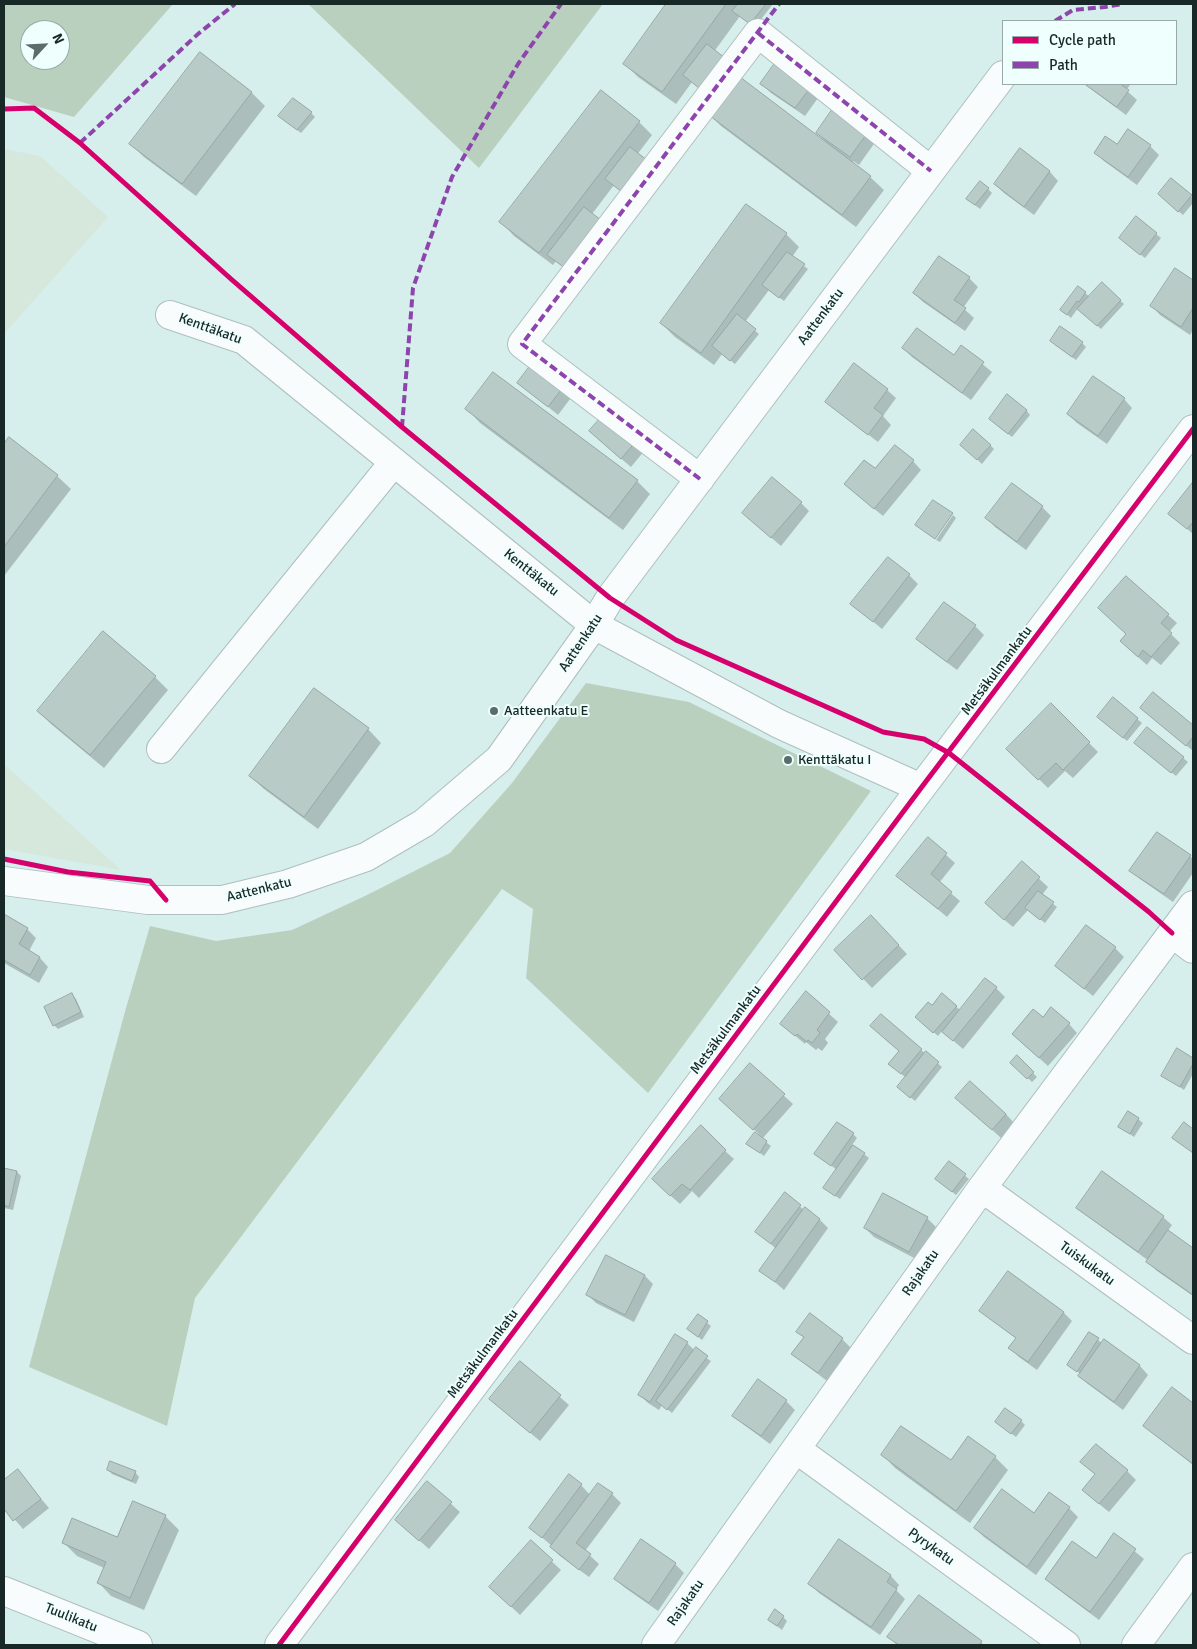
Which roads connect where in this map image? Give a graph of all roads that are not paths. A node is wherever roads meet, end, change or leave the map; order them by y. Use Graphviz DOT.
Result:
graph roads {
  1 [pos="1002,76"];
  2 [pos="931,171"];
  3 [pos="170,315"];
  4 [pos="1193,430"];
  5 [pos="394,462"];
  6 [pos="700,479"];
  7 [pos="594,625"];
  8 [pos="161,749"];
  9 [pos="921,788"];
  10 [pos="4,881"];
  11 [pos="1193,906"];
  12 [pos="1172,933"];
  13 [pos="1193,949"];
  14 [pos="982,1188"];
  15 [pos="1193,1340"];
  16 [pos="796,1449"];
  17 [pos="1193,1567"];
  18 [pos="4,1591"];
  19 [pos="138,1645"];
  20 [pos="279,1645"];
  21 [pos="656,1645"];
  22 [pos="1066,1645"];
  23 [pos="1136,1645"];
  1 -- 2 [label="street, Aattenkatu"];
  2 -- 6 [label="street, Aattenkatu"];
  2 -- 6 [label="street"];
  3 -- 5 [label="street, Kenttäkatu"];
  4 -- 9 [label="street, Metsäkulmankatu"];
  5 -- 7 [label="street, Kenttäkatu"];
  5 -- 8 [label="street"];
  6 -- 7 [label="street, Aattenkatu"];
  7 -- 9 [label="street, Kenttäkatu"];
  7 -- 10 [label="street, Aattenkatu"];
  9 -- 20 [label="street, Metsäkulmankatu"];
  11 -- 12 [label="street, Rajakatu"];
  12 -- 13 [label="street"];
  12 -- 14 [label="street, Rajakatu"];
  14 -- 15 [label="street, Tuiskukatu"];
  14 -- 16 [label="street, Rajakatu"];
  16 -- 21 [label="street, Rajakatu"];
  16 -- 22 [label="street, Pyrykatu"];
  17 -- 23 [label="street"];
  18 -- 19 [label="street, Tuulikatu"];
}
